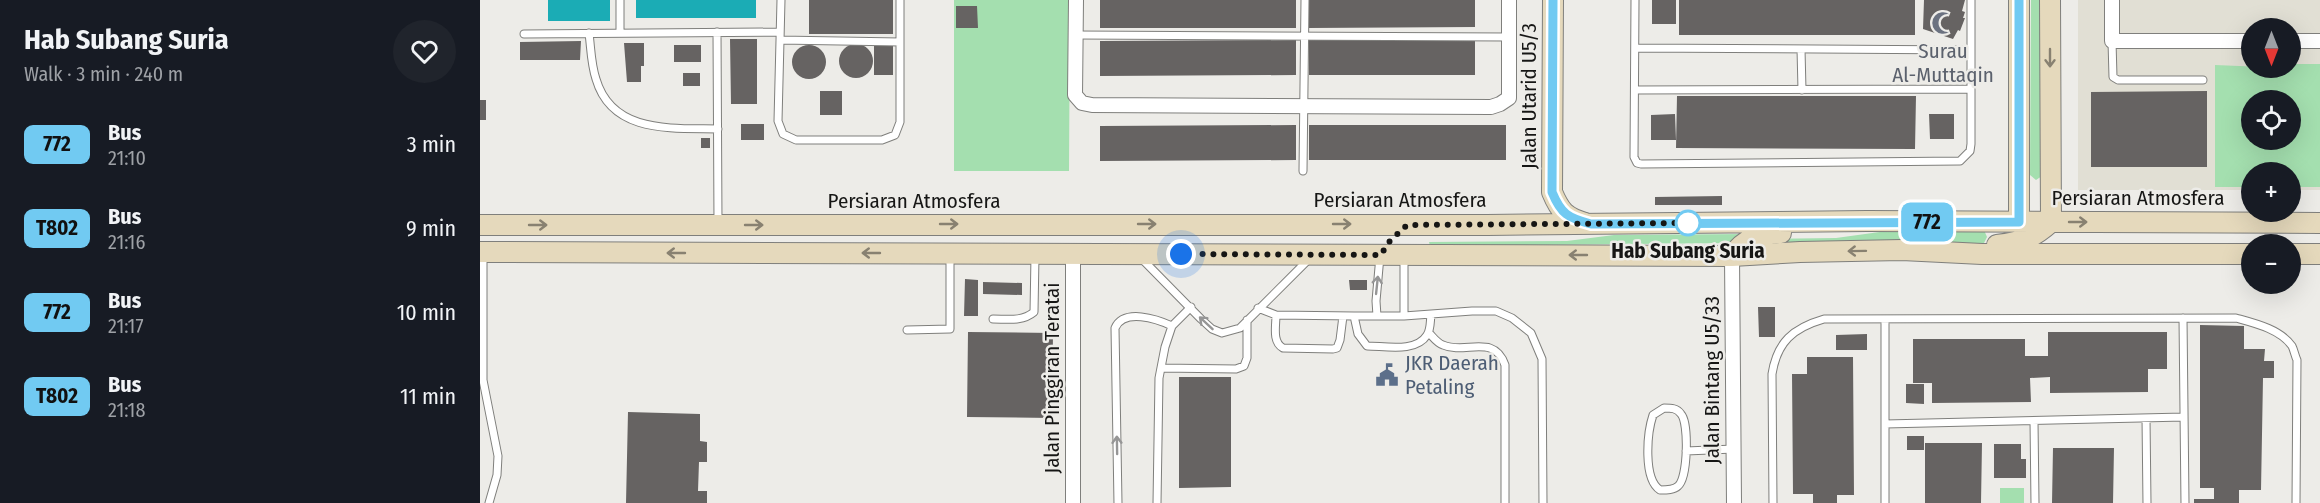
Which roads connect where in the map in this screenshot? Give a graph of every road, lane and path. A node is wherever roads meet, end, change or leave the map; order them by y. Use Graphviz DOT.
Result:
graph roads {
  1 [pos="620,0"];
  2 [pos="781,0"];
  3 [pos="900,0"];
  4 [pos="1076,0"];
  5 [pos="1305,0"];
  6 [pos="1509,0"];
  7 [pos="1553,0"];
  8 [pos="1635,0"];
  9 [pos="1971,0"];
  10 [pos="2019,0"];
  11 [pos="2050,0"];
  12 [pos="2112,0"];
  13 [pos="717,32"];
  14 [pos="589,33"];
  15 [pos="620,33"];
  16 [pos="524,34"];
  17 [pos="1076,35"];
  18 [pos="780,36"];
  19 [pos="1304,36"];
  20 [pos="1508,37"];
  21 [pos="2112,41"];
  22 [pos="2241,41"];
  23 [pos="2301,41"];
  24 [pos="2320,41"];
  25 [pos="900,42"];
  26 [pos="1635,48"];
  27 [pos="1801,49"];
  28 [pos="1971,50"];
  29 [pos="2203,80"];
  30 [pos="1971,89"];
  31 [pos="1635,90"];
  32 [pos="1802,90"];
  33 [pos="1304,107"];
  34 [pos="718,129"];
  35 [pos="1303,171"];
  36 [pos="1552,192"];
  37 [pos="1867,221"];
  38 [pos="2019,222"];
  39 [pos="2051,222"];
  40 [pos="2320,223"];
  41 [pos="1515,224"];
  42 [pos="1591,224"];
  43 [pos="480,225"];
  44 [pos="718,226"];
  45 [pos="1400,232"];
  46 [pos="2035,237"];
  47 [pos="1902,250"];
  48 [pos="482,252"];
  49 [pos="950,254"];
  50 [pos="1035,254"];
  51 [pos="1073,254"];
  52 [pos="1137,254"];
  53 [pos="1314,254"];
  54 [pos="2191,254"];
  55 [pos="2241,254"];
  56 [pos="2301,254"];
  57 [pos="2320,254"];
  58 [pos="1381,255"];
  59 [pos="1404,255"];
  60 [pos="1732,256"];
  61 [pos="1191,307"];
  62 [pos="1258,308"];
  63 [pos="1275,315"];
  64 [pos="1431,315"];
  65 [pos="1343,316"];
  66 [pos="1354,316"];
  67 [pos="1377,316"];
  68 [pos="1404,316"];
  69 [pos="2183,318"];
  70 [pos="993,319"];
  71 [pos="1247,320"];
  72 [pos="1885,320"];
  73 [pos="1172,326"];
  74 [pos="907,330"];
  75 [pos="1429,333"];
  76 [pos="1161,368"];
  77 [pos="2184,417"];
  78 [pos="2146,418"];
  79 [pos="2034,421"];
  80 [pos="1885,424"];
  81 [pos="1734,449"];
  82 [pos="1686,452"];
  83 [pos="489,503"];
  84 [pos="1073,503"];
  85 [pos="1118,503"];
  86 [pos="1157,503"];
  87 [pos="1505,503"];
  88 [pos="1543,503"];
  89 [pos="1734,503"];
  90 [pos="1773,503"];
  91 [pos="1885,503"];
  92 [pos="2035,503"];
  93 [pos="2146,503"];
  94 [pos="2185,503"];
  95 [pos="2296,503"];
  1 -- 15 [label="lane"];
  2 -- 18 [label="lane"];
  3 -- 25 [label="lane"];
  4 -- 17 [label="street"];
  5 -- 19 [label="lane"];
  6 -- 20 [label="street"];
  7 -- 36 [label="street, Jalan Utarid U5/3"];
  8 -- 26 [label="lane"];
  9 -- 28 [label="lane"];
  10 -- 38 [label="street"];
  11 -- 39 [label="street, one-way"];
  12 -- 21 [label="street"];
  13 -- 15 [label="lane"];
  13 -- 18 [label="lane"];
  13 -- 34 [label="lane"];
  14 -- 15 [label="lane"];
  14 -- 16 [label="lane"];
  14 -- 34 [label="lane"];
  17 -- 19 [label="lane"];
  17 -- 33 [label="street"];
  18 -- 25 [label="lane"];
  18 -- 25 [label="lane"];
  19 -- 20 [label="lane"];
  19 -- 33 [label="lane"];
  20 -- 33 [label="street"];
  21 -- 22 [label="street"];
  21 -- 29 [label="lane"];
  23 -- 24 [label="street"];
  26 -- 27 [label="lane"];
  26 -- 31 [label="lane"];
  27 -- 28 [label="lane"];
  27 -- 32 [label="lane"];
  28 -- 30 [label="lane"];
  30 -- 31 [label="lane"];
  30 -- 32 [label="lane"];
  31 -- 32 [label="lane"];
  33 -- 35 [label="lane"];
  34 -- 44 [label="lane"];
  36 -- 41 [label="street"];
  36 -- 42 [label="street"];
  37 -- 38 [label="street, Persiaran Atmosfera"];
  37 -- 42 [label="street, Persiaran Atmosfera"];
  37 -- 60 [label="street"];
  38 -- 39 [label="street, Persiaran Atmosfera"];
  38 -- 46 [label="street"];
  39 -- 40 [label="street, Persiaran Atmosfera, one-way"];
  39 -- 46 [label="street"];
  41 -- 42 [label="street, Persiaran Atmosfera"];
  41 -- 45 [label="street, Persiaran Atmosfera"];
  43 -- 44 [label="street, Persiaran Atmosfera, one-way"];
  44 -- 45 [label="street, Persiaran Atmosfera, one-way"];
  45 -- 58 [label="street"];
  45 -- 59 [label="street"];
  46 -- 47 [label="street"];
  46 -- 54 [label="street"];
  47 -- 54 [label="street"];
  47 -- 60 [label="street, one-way"];
  49 -- 48 [label="street, one-way"];
  48 -- 83 [label="lane"];
  49 -- 50 [label="street"];
  49 -- 74 [label="lane"];
  50 -- 51 [label="street"];
  50 -- 70 [label="lane"];
  51 -- 52 [label="street"];
  51 -- 84 [label="street, Jalan Pinggiran Teratai"];
  52 -- 53 [label="street"];
  52 -- 61 [label="lane"];
  53 -- 58 [label="street"];
  53 -- 62 [label="lane"];
  54 -- 55 [label="street"];
  56 -- 57 [label="street"];
  58 -- 59 [label="street"];
  67 -- 58 [label="lane, one-way"];
  60 -- 59 [label="street, one-way"];
  59 -- 68 [label="lane"];
  60 -- 81 [label="street, Jalan Bintang U5/33"];
  71 -- 61 [label="lane, one-way"];
  61 -- 73 [label="lane"];
  62 -- 63 [label="lane"];
  62 -- 71 [label="lane"];
  63 -- 65 [label="lane"];
  63 -- 65 [label="lane"];
  64 -- 68 [label="lane"];
  64 -- 75 [label="lane"];
  64 -- 88 [label="lane"];
  65 -- 66 [label="lane"];
  66 -- 67 [label="lane"];
  66 -- 75 [label="lane"];
  67 -- 68 [label="lane"];
  69 -- 72 [label="lane"];
  69 -- 77 [label="lane"];
  69 -- 95 [label="lane"];
  71 -- 76 [label="lane"];
  72 -- 80 [label="lane"];
  72 -- 90 [label="lane"];
  73 -- 76 [label="lane"];
  85 -- 73 [label="lane, one-way"];
  75 -- 87 [label="lane"];
  76 -- 86 [label="lane"];
  77 -- 78 [label="lane"];
  77 -- 94 [label="lane"];
  78 -- 79 [label="lane"];
  78 -- 93 [label="lane"];
  79 -- 80 [label="lane"];
  79 -- 92 [label="lane"];
  80 -- 91 [label="lane"];
  81 -- 82 [label="lane"];
  81 -- 89 [label="street, Jalan Bintang U5/33"];
  82 -- 82 [label="lane"];
}
